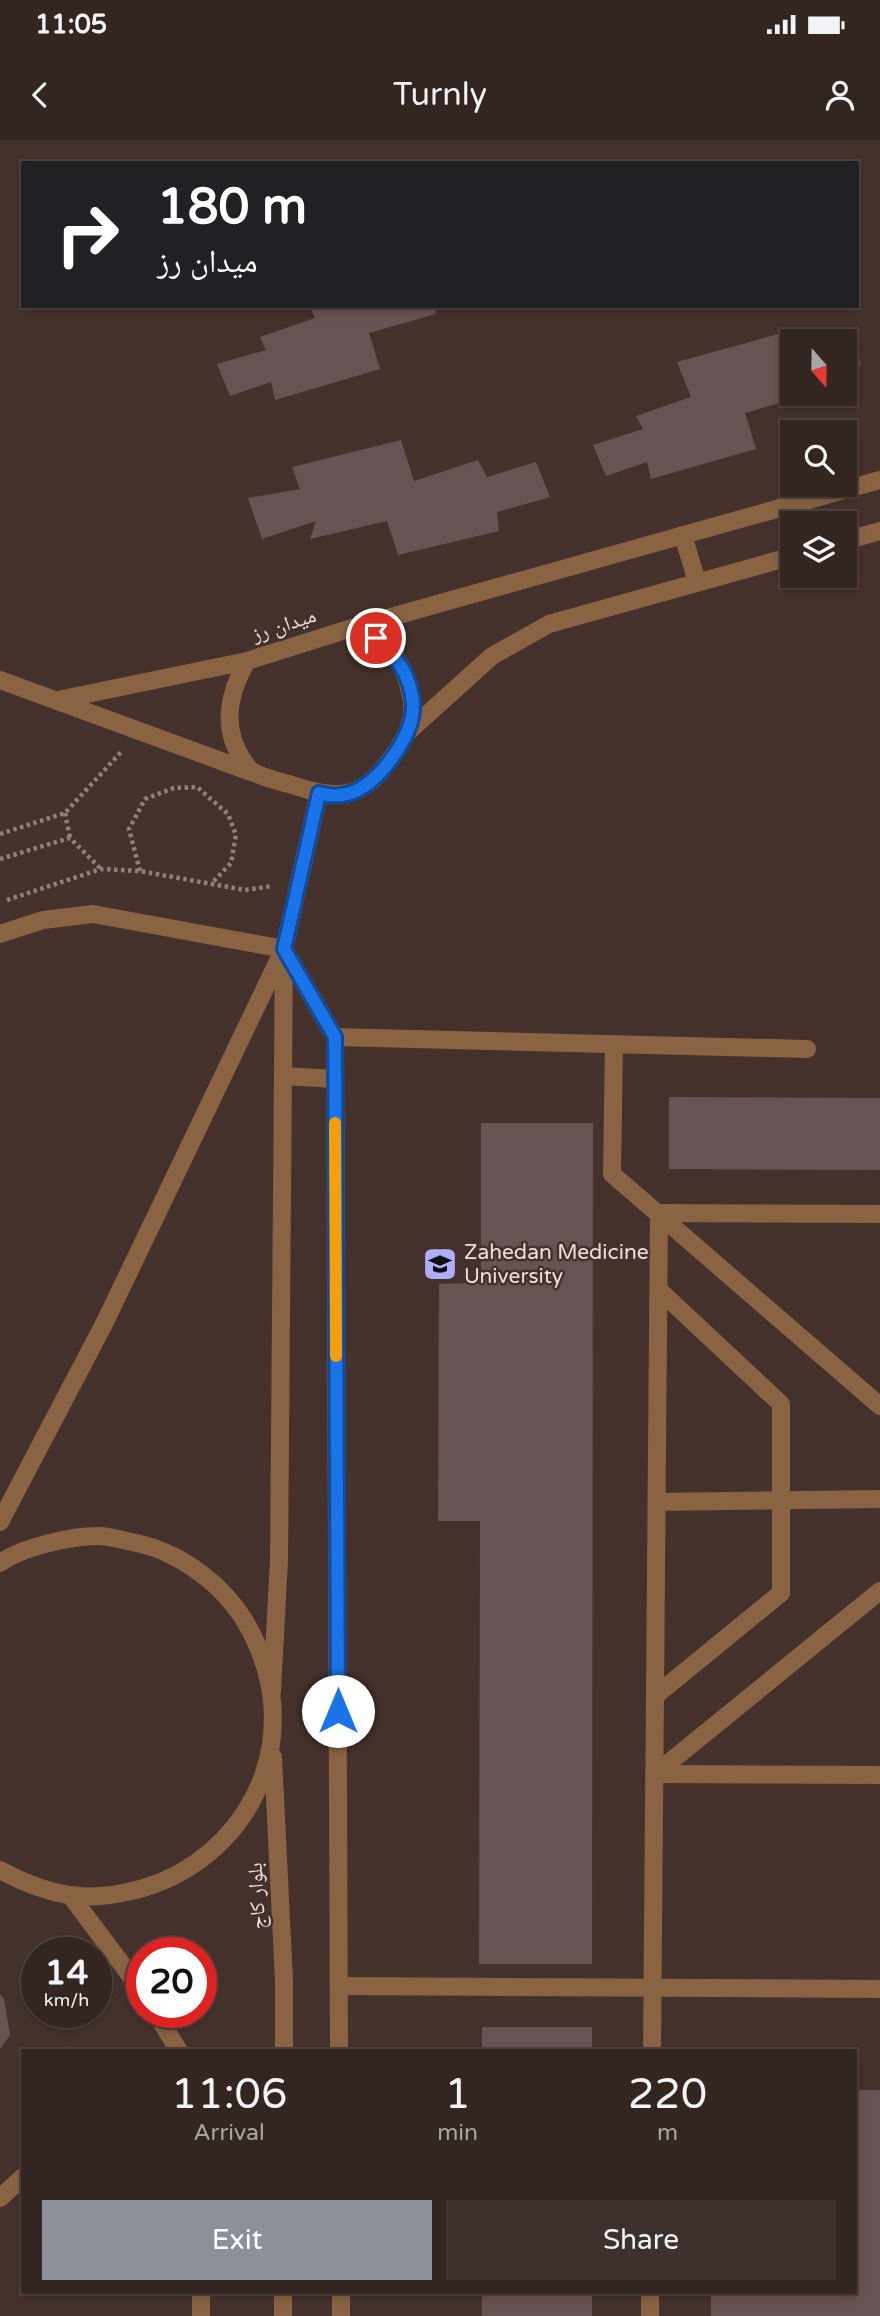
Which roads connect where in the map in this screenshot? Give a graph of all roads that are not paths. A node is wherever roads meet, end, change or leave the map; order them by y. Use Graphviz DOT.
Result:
graph roads {
  1 [pos="880,480"];
  2 [pos="880,531"];
  3 [pos="683,535"];
  4 [pos="857,538"];
  5 [pos="780,560"];
  6 [pos="697,583"];
  7 [pos="352,628"];
  8 [pos="247,661"];
  9 [pos="0,680"];
  10 [pos="58,700"];
  11 [pos="410,730"];
  12 [pos="251,772"];
  13 [pos="319,793"];
  14 [pos="0,934"];
  15 [pos="284,949"];
  16 [pos="335,1037"];
  17 [pos="614,1044"];
  18 [pos="807,1049"];
  19 [pos="283,1076"];
  20 [pos="335,1079"];
  21 [pos="659,1213"];
  22 [pos="880,1214"];
  23 [pos="659,1290"];
  24 [pos="880,1406"];
  25 [pos="880,1499"];
  26 [pos="781,1500"];
  27 [pos="657,1503"];
  28 [pos="0,1522"];
  29 [pos="0,1563"];
  30 [pos="880,1591"];
  31 [pos="272,1691"];
  32 [pos="655,1696"];
  33 [pos="272,1738"];
  34 [pos="655,1774"];
  35 [pos="880,1775"];
  36 [pos="0,1870"];
  37 [pos="70,1895"];
  38 [pos="126,1970"];
  39 [pos="339,1986"];
  40 [pos="653,1987"];
  41 [pos="880,1989"];
  42 [pos="165,2028"];
  43 [pos="178,2049"];
  44 [pos="284,2049"];
  45 [pos="339,2049"];
  46 [pos="652,2049"];
  47 [pos="21,2179"];
  48 [pos="0,2198"];
  49 [pos="201,2294"];
  50 [pos="283,2294"];
  51 [pos="341,2294"];
  52 [pos="650,2294"];
  53 [pos="201,2316"];
  54 [pos="283,2316"];
  55 [pos="341,2316"];
  56 [pos="650,2316"];
  1 -- 3 [label="street, میدان رز"];
  2 -- 4 [label="street"];
  3 -- 6 [label="street"];
  3 -- 7 [label="street, میدان رز"];
  5 -- 6 [label="street"];
  6 -- 11 [label="street"];
  7 -- 8 [label="street, میدان رز"];
  7 -- 11 [label="street"];
  8 -- 10 [label="street"];
  8 -- 12 [label="street, میدان رز"];
  9 -- 10 [label="street"];
  10 -- 12 [label="street"];
  11 -- 13 [label="street"];
  12 -- 13 [label="street"];
  13 -- 15 [label="street"];
  14 -- 15 [label="street"];
  15 -- 16 [label="street"];
  15 -- 19 [label="street"];
  15 -- 28 [label="street"];
  16 -- 17 [label="street"];
  16 -- 20 [label="street"];
  17 -- 18 [label="street"];
  17 -- 21 [label="street"];
  19 -- 20 [label="street"];
  19 -- 31 [label="street"];
  20 -- 39 [label="street"];
  21 -- 22 [label="street"];
  21 -- 23 [label="street"];
  21 -- 24 [label="street"];
  23 -- 26 [label="street"];
  23 -- 27 [label="street"];
  25 -- 26 [label="street"];
  26 -- 27 [label="street"];
  26 -- 32 [label="street"];
  27 -- 32 [label="street"];
  29 -- 31 [label="street"];
  30 -- 34 [label="street"];
  31 -- 33 [label="street"];
  32 -- 34 [label="street"];
  33 -- 37 [label="street"];
  33 -- 44 [label="street, بلوار کاج"];
  34 -- 35 [label="street"];
  34 -- 40 [label="street"];
  36 -- 37 [label="street"];
  37 -- 38 [label="street"];
  39 -- 40 [label="street"];
  39 -- 45 [label="street"];
  40 -- 41 [label="street"];
  40 -- 46 [label="street"];
  42 -- 43 [label="street"];
  47 -- 48 [label="street"];
  49 -- 53 [label="street"];
  50 -- 54 [label="street"];
  51 -- 55 [label="street"];
  52 -- 56 [label="street"];
}
